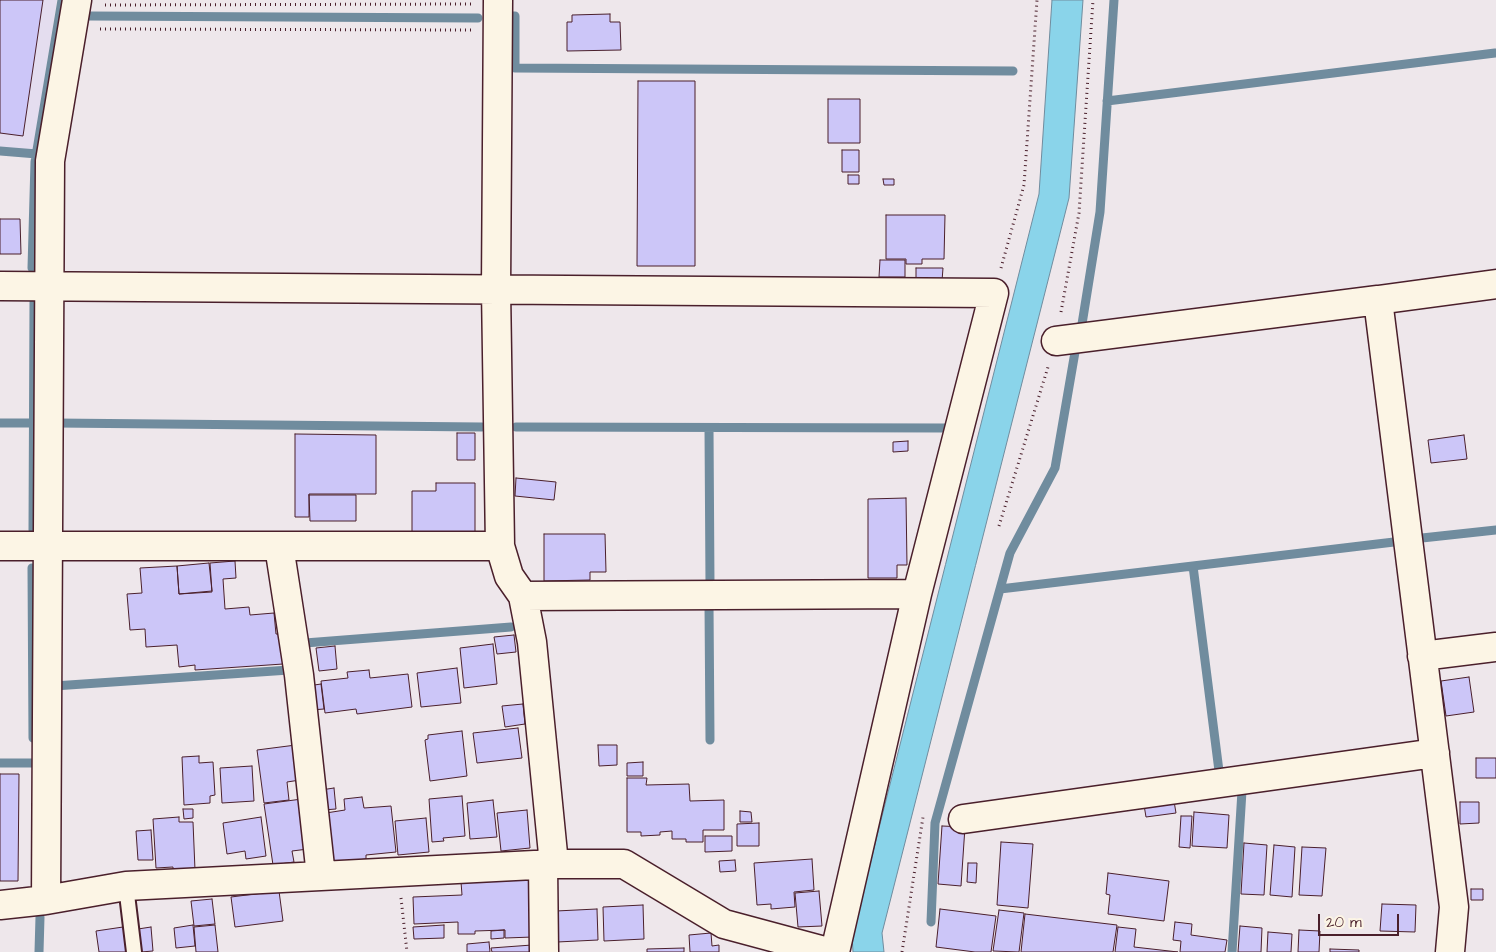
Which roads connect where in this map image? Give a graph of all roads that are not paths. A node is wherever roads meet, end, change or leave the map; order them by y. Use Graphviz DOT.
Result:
graph roads {
  1 [pos="75,11"];
  2 [pos="497,11"];
  3 [pos="1496,284"];
  4 [pos="0,286"];
  5 [pos="49,286"];
  6 [pos="496,289"];
  7 [pos="1378,300"];
  8 [pos="1056,341"];
  9 [pos="0,546"];
  10 [pos="47,546"];
  11 [pos="279,546"];
  12 [pos="500,546"];
  13 [pos="917,594"];
  14 [pos="523,596"];
  15 [pos="1496,647"];
  16 [pos="1422,656"];
  17 [pos="1435,753"];
  18 [pos="963,818"];
  19 [pos="549,864"];
  20 [pos="321,876"];
  21 [pos="126,886"];
  22 [pos="46,900"];
  23 [pos="0,905"];
  24 [pos="134,952"];
  25 [pos="544,952"];
  26 [pos="828,952"];
  27 [pos="835,952"];
  28 [pos="1450,952"];
  1 -- 5 [label="street"];
  2 -- 6 [label="street"];
  3 -- 7 [label="street"];
  4 -- 5 [label="street"];
  5 -- 6 [label="street"];
  5 -- 10 [label="street"];
  6 -- 12 [label="street"];
  6 -- 13 [label="street"];
  7 -- 8 [label="street"];
  7 -- 16 [label="street"];
  9 -- 10 [label="street"];
  10 -- 11 [label="street"];
  10 -- 22 [label="street"];
  11 -- 12 [label="street"];
  11 -- 20 [label="street"];
  12 -- 14 [label="street"];
  13 -- 14 [label="street"];
  13 -- 27 [label="street"];
  14 -- 19 [label="street"];
  15 -- 16 [label="street"];
  16 -- 17 [label="street"];
  17 -- 18 [label="street"];
  17 -- 28 [label="street"];
  19 -- 20 [label="street"];
  19 -- 25 [label="street"];
  19 -- 26 [label="street"];
  20 -- 21 [label="street"];
  21 -- 22 [label="street"];
  21 -- 24 [label="lane"];
  22 -- 23 [label="street"];
}
